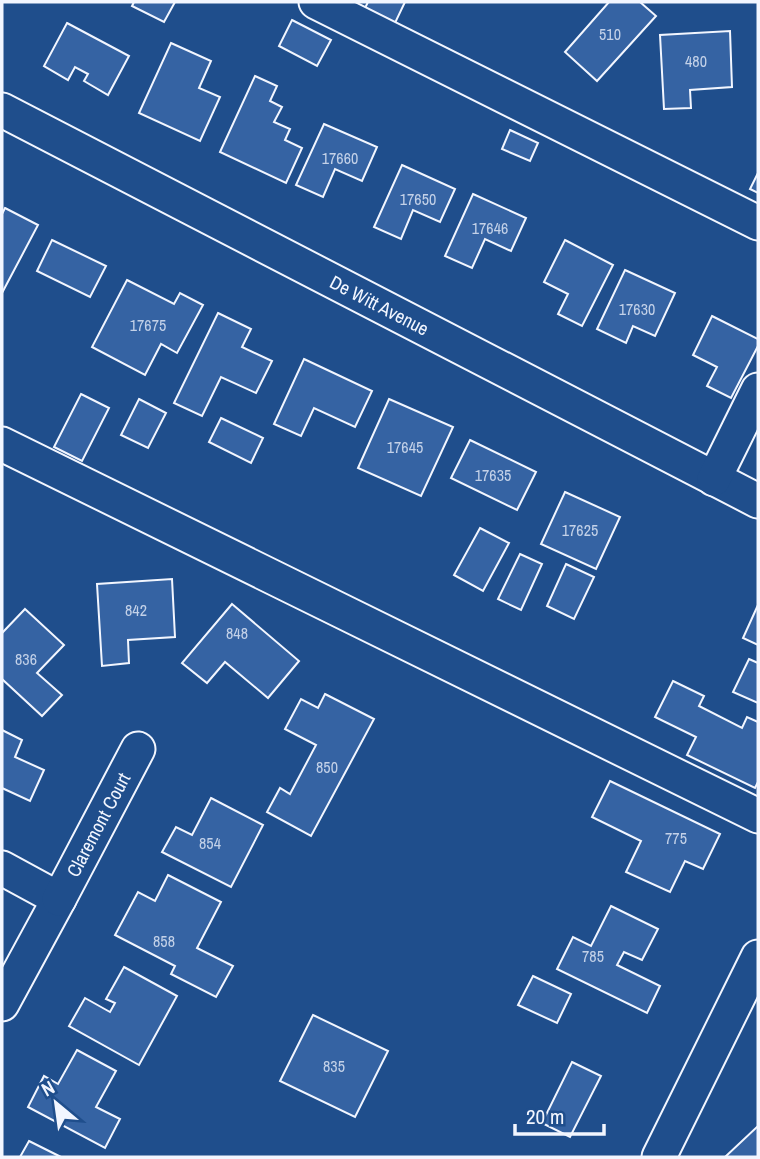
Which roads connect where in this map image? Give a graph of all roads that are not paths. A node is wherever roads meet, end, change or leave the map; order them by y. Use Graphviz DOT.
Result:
graph roads {
  1 [pos="316,2"];
  2 [pos="2,110"];
  3 [pos="758,223"];
  4 [pos="758,390"];
  5 [pos="2,444"];
  6 [pos="714,480"];
  7 [pos="758,501"];
  8 [pos="138,749"];
  9 [pos="758,816"];
  10 [pos="2,868"];
  11 [pos="59,899"];
  12 [pos="758,957"];
  13 [pos="2,1004"];
  14 [pos="659,1157"];
  1 -- 3 [label="street"];
  2 -- 6 [label="street, De Witt Avenue"];
  4 -- 6 [label="street"];
  5 -- 9 [label="street"];
  6 -- 7 [label="street, De Witt Avenue"];
  8 -- 11 [label="street, Claremont Court"];
  10 -- 11 [label="street"];
  11 -- 13 [label="street, Claremont Court"];
  12 -- 14 [label="street"];
}
